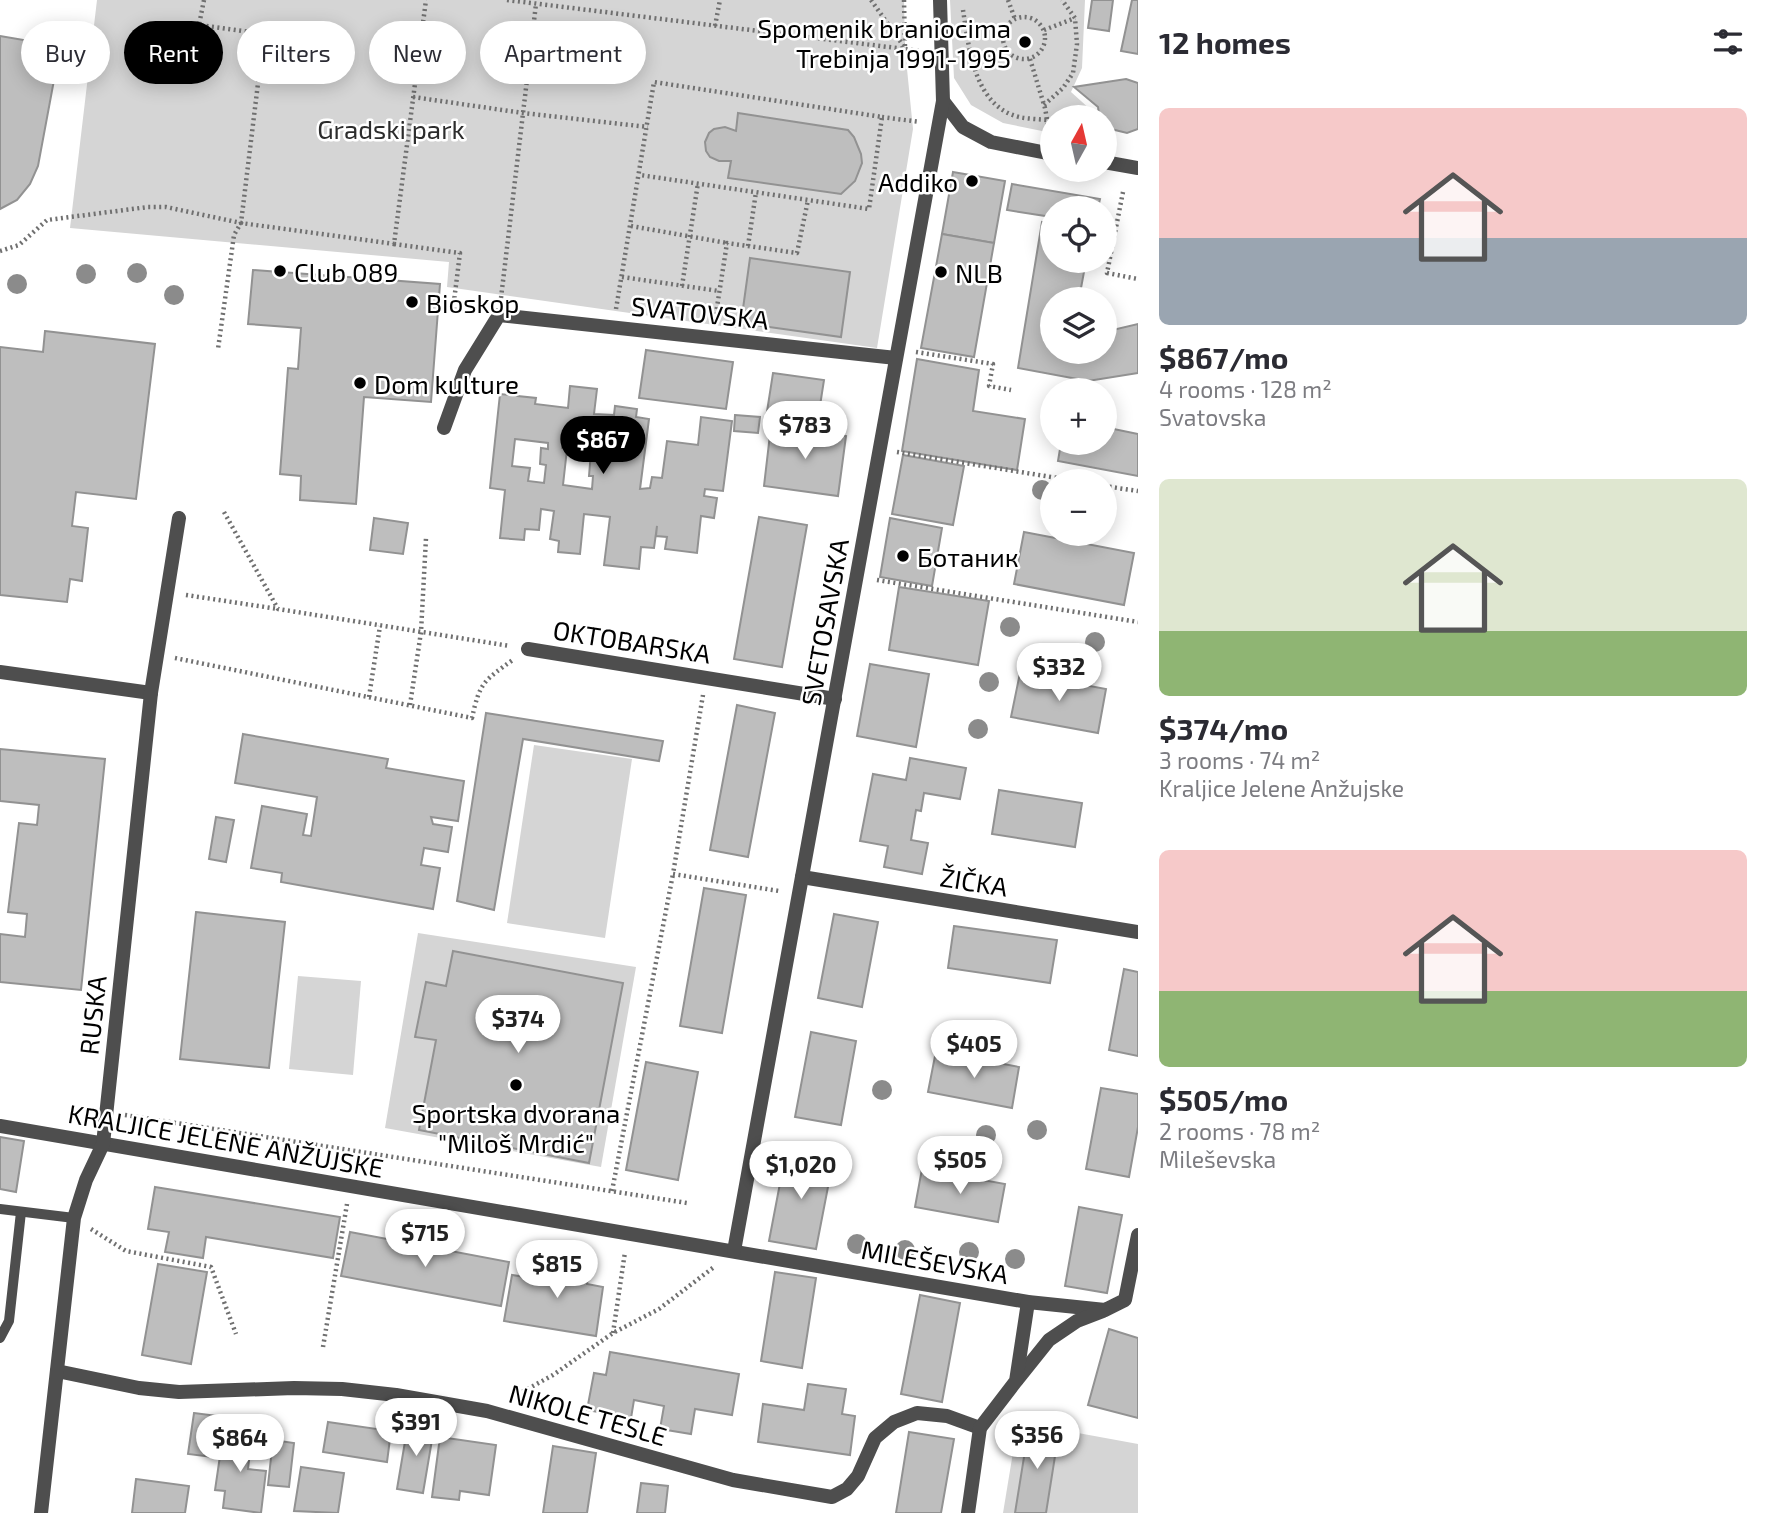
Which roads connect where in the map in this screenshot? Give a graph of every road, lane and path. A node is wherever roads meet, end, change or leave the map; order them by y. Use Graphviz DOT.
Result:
graph roads {
  1 [pos="204,0"];
  2 [pos="426,0"];
  3 [pos="507,0"];
  4 [pos="720,0"];
  5 [pos="871,0"];
  6 [pos="904,0"];
  7 [pos="940,0"];
  8 [pos="962,0"];
  9 [pos="1008,0"];
  10 [pos="1062,0"];
  11 [pos="531,2"];
  12 [pos="1075,18"];
  13 [pos="1015,19"];
  14 [pos="715,26"];
  15 [pos="1044,30"];
  16 [pos="905,49"];
  17 [pos="1005,49"];
  18 [pos="920,51"];
  19 [pos="1030,59"];
  20 [pos="972,61"];
  21 [pos="413,97"];
  22 [pos="943,100"];
  23 [pos="1044,105"];
  24 [pos="523,113"];
  25 [pos="882,117"];
  26 [pos="1040,119"];
  27 [pos="920,122"];
  28 [pos="648,127"];
  29 [pos="1040,152"];
  30 [pos="1117,164"];
  31 [pos="1138,168"];
  32 [pos="640,175"];
  33 [pos="698,183"];
  34 [pos="756,192"];
  35 [pos="1123,192"];
  36 [pos="808,200"];
  37 [pos="241,223"];
  38 [pos="631,226"];
  39 [pos="689,236"];
  40 [pos="727,243"];
  41 [pos="394,244"];
  42 [pos="748,246"];
  43 [pos="0,251"];
  44 [pos="622,277"];
  45 [pos="1138,279"];
  46 [pos="682,286"];
  47 [pos="719,291"];
  48 [pos="499,314"];
  49 [pos="613,327"];
  50 [pos="712,338"];
  51 [pos="218,349"];
  52 [pos="911,351"];
  53 [pos="897,358"];
  54 [pos="1011,390"];
  55 [pos="444,428"];
  56 [pos="892,451"];
  57 [pos="1040,475"];
  58 [pos="1117,488"];
  59 [pos="1138,491"];
  60 [pos="224,512"];
  61 [pos="179,517"];
  62 [pos="426,538"];
  63 [pos="869,578"];
  64 [pos="167,592"];
  65 [pos="278,610"];
  66 [pos="1138,622"];
  67 [pos="380,626"];
  68 [pos="421,632"];
  69 [pos="528,649"];
  70 [pos="157,655"];
  71 [pos="0,672"];
  72 [pos="706,677"];
  73 [pos="151,693"];
  74 [pos="369,698"];
  75 [pos="835,699"];
  76 [pos="410,705"];
  77 [pos="673,874"];
  78 [pos="802,877"];
  79 [pos="799,894"];
  80 [pos="1138,932"];
  81 [pos="123,1115"];
  82 [pos="0,1126"];
  83 [pos="103,1143"];
  84 [pos="350,1186"];
  85 [pos="612,1191"];
  86 [pos="687,1203"];
  87 [pos="0,1209"];
  88 [pos="21,1212"];
  89 [pos="74,1218"];
  90 [pos="628,1233"];
  91 [pos="1138,1235"];
  92 [pos="734,1251"];
  93 [pos="1028,1303"];
  94 [pos="1105,1310"];
  95 [pos="613,1333"];
  96 [pos="236,1334"];
  97 [pos="0,1338"];
  98 [pos="323,1348"];
  99 [pos="57,1371"];
  100 [pos="1016,1381"];
  101 [pos="487,1411"];
  102 [pos="979,1428"];
  103 [pos="41,1513"];
  104 [pos="968,1513"];
  1 -- 37 [label="path"];
  2 -- 21 [label="path"];
  3 -- 11 [label="path"];
  4 -- 14 [label="path"];
  5 -- 16 [label="path"];
  6 -- 16 [label="path"];
  7 -- 22 [label="street, SVETOSAVSKA"];
  8 -- 20 [label="path"];
  9 -- 13 [label="path"];
  10 -- 12 [label="path"];
  11 -- 14 [label="path"];
  11 -- 24 [label="path"];
  12 -- 15 [label="path"];
  12 -- 23 [label="path"];
  13 -- 15 [label="path"];
  13 -- 17 [label="path"];
  14 -- 16 [label="path"];
  15 -- 19 [label="path"];
  16 -- 18 [label="path"];
  17 -- 19 [label="path"];
  17 -- 20 [label="path"];
  19 -- 23 [label="path"];
  20 -- 26 [label="path"];
  21 -- 24 [label="path"];
  21 -- 41 [label="path"];
  22 -- 29 [label="street"];
  22 -- 53 [label="street, SVETOSAVSKA"];
  24 -- 28 [label="path"];
  24 -- 48 [label="path"];
  25 -- 27 [label="path"];
  25 -- 28 [label="path"];
  25 -- 36 [label="path"];
  28 -- 32 [label="path"];
  30 -- 31 [label="street"];
  32 -- 33 [label="path"];
  32 -- 38 [label="path"];
  33 -- 34 [label="path"];
  33 -- 39 [label="path"];
  34 -- 36 [label="path"];
  34 -- 42 [label="path"];
  35 -- 45 [label="path"];
  36 -- 42 [label="path"];
  37 -- 41 [label="path"];
  37 -- 43 [label="path"];
  37 -- 51 [label="path"];
  38 -- 39 [label="path"];
  38 -- 44 [label="path"];
  39 -- 40 [label="path"];
  39 -- 46 [label="path"];
  40 -- 42 [label="path"];
  40 -- 47 [label="path"];
  41 -- 48 [label="path"];
  44 -- 46 [label="path"];
  44 -- 49 [label="path"];
  46 -- 47 [label="path"];
  47 -- 50 [label="path"];
  48 -- 49 [label="street, SVATOVSKA"];
  48 -- 55 [label="street"];
  49 -- 50 [label="street, SVATOVSKA"];
  50 -- 53 [label="street, SVATOVSKA"];
  52 -- 54 [label="path"];
  53 -- 75 [label="street, SVETOSAVSKA"];
  56 -- 57 [label="path"];
  58 -- 59 [label="path"];
  60 -- 65 [label="path"];
  61 -- 64 [label="street, RUSKA"];
  62 -- 68 [label="path"];
  63 -- 66 [label="path"];
  64 -- 65 [label="path, OKTOBARSKA"];
  64 -- 70 [label="street, RUSKA"];
  65 -- 67 [label="path, OKTOBARSKA"];
  67 -- 68 [label="path, OKTOBARSKA"];
  67 -- 74 [label="path"];
  68 -- 69 [label="path, OKTOBARSKA"];
  68 -- 76 [label="path"];
  69 -- 72 [label="street, OKTOBARSKA"];
  69 -- 76 [label="path"];
  70 -- 73 [label="street, RUSKA"];
  70 -- 74 [label="path"];
  71 -- 73 [label="street"];
  72 -- 75 [label="street, OKTOBARSKA"];
  72 -- 77 [label="path"];
  73 -- 83 [label="street, RUSKA"];
  74 -- 76 [label="path"];
  75 -- 78 [label="street, SVETOSAVSKA"];
  77 -- 79 [label="path"];
  77 -- 85 [label="path"];
  78 -- 79 [label="street, SVETOSAVSKA"];
  78 -- 80 [label="street, ŽIČKA"];
  79 -- 92 [label="street, SVETOSAVSKA"];
  81 -- 85 [label="path"];
  82 -- 83 [label="street, KRALJICE JELENE ANŽUJSKE"];
  83 -- 84 [label="street, KRALJICE JELENE ANŽUJSKE"];
  83 -- 89 [label="street, RUSKA"];
  84 -- 90 [label="street, KRALJICE JELENE ANŽUJSKE"];
  84 -- 98 [label="path"];
  85 -- 86 [label="path"];
  87 -- 88 [label="lane"];
  88 -- 89 [label="lane"];
  88 -- 97 [label="lane"];
  89 -- 96 [label="path"];
  89 -- 99 [label="street, RUSKA"];
  90 -- 92 [label="street, KRALJICE JELENE ANŽUJSKE"];
  90 -- 95 [label="path"];
  91 -- 94 [label="street"];
  92 -- 93 [label="street, MILEŠEVSKA"];
  92 -- 95 [label="path"];
  93 -- 94 [label="street, MILEŠEVSKA"];
  93 -- 100 [label="street"];
  94 -- 100 [label="street"];
  95 -- 101 [label="path"];
  99 -- 101 [label="street, NIKOLE TESLE"];
  99 -- 103 [label="street, RUSKA"];
  100 -- 102 [label="street"];
  101 -- 102 [label="street, NIKOLE TESLE"];
  102 -- 104 [label="street"];
}
